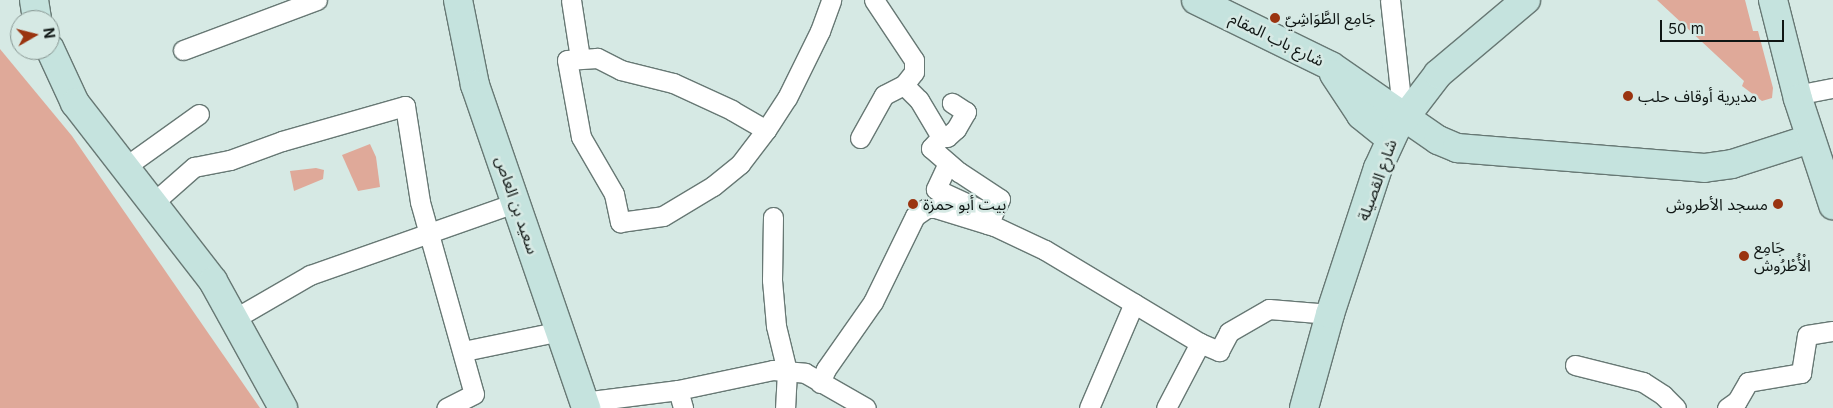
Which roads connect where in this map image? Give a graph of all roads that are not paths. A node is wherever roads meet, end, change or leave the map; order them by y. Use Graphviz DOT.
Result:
graph roads {
  1 [pos="317,0"];
  2 [pos="458,0"];
  3 [pos="571,0"];
  4 [pos="831,0"];
  5 [pos="874,0"];
  6 [pos="1196,0"];
  7 [pos="1390,0"];
  8 [pos="1526,0"];
  9 [pos="1773,0"];
  10 [pos="183,50"];
  11 [pos="580,58"];
  12 [pos="55,60"];
  13 [pos="904,85"];
  14 [pos="1833,88"];
  15 [pos="1796,95"];
  16 [pos="952,102"];
  17 [pos="199,114"];
  18 [pos="1397,128"];
  19 [pos="766,130"];
  20 [pos="941,137"];
  21 [pos="860,138"];
  22 [pos="1810,139"];
  23 [pos="948,163"];
  24 [pos="124,167"];
  25 [pos="517,202"];
  26 [pos="153,203"];
  27 [pos="1833,205"];
  28 [pos="773,217"];
  29 [pos="990,220"];
  30 [pos="430,232"];
  31 [pos="1134,303"];
  32 [pos="1330,314"];
  33 [pos="234,319"];
  34 [pos="561,331"];
  35 [pos="1833,331"];
  36 [pos="1200,343"];
  37 [pos="464,352"];
  38 [pos="1575,365"];
  39 [pos="787,371"];
  40 [pos="820,384"];
  41 [pos="678,390"];
  42 [pos="476,401"];
  43 [pos="585,405"];
  44 [pos="283,408"];
  45 [pos="446,408"];
  46 [pos="683,408"];
  47 [pos="785,408"];
  48 [pos="866,408"];
  49 [pos="1089,408"];
  50 [pos="1166,408"];
  51 [pos="1304,408"];
  52 [pos="1676,408"];
  53 [pos="1727,408"];
  1 -- 10 [label="street"];
  2 -- 25 [label="street, سعيد بن العاص"];
  3 -- 11 [label="street"];
  4 -- 19 [label="street"];
  5 -- 13 [label="street"];
  6 -- 18 [label="street, شارع باب المقام"];
  7 -- 18 [label="street"];
  8 -- 18 [label="street, شارع القصيلة"];
  9 -- 15 [label="street"];
  11 -- 19 [label="street"];
  11 -- 19 [label="street"];
  12 -- 24 [label="street"];
  13 -- 20 [label="street"];
  13 -- 21 [label="street"];
  14 -- 15 [label="street"];
  15 -- 22 [label="street"];
  16 -- 20 [label="street"];
  17 -- 24 [label="street"];
  18 -- 22 [label="street, شارع باب المقام"];
  18 -- 32 [label="street, شارع القصيلة"];
  20 -- 23 [label="street"];
  22 -- 27 [label="street"];
  23 -- 29 [label="street"];
  23 -- 29 [label="street"];
  24 -- 26 [label="street"];
  25 -- 30 [label="street"];
  25 -- 34 [label="street, سعيد بن العاص"];
  26 -- 30 [label="street"];
  26 -- 33 [label="street"];
  28 -- 39 [label="street"];
  29 -- 31 [label="street"];
  29 -- 40 [label="street"];
  30 -- 33 [label="street"];
  30 -- 37 [label="street"];
  31 -- 36 [label="street"];
  31 -- 49 [label="street"];
  32 -- 36 [label="street"];
  32 -- 51 [label="street, شارع القصيلة"];
  33 -- 44 [label="street"];
  34 -- 37 [label="street"];
  34 -- 43 [label="street, سعيد بن العاص"];
  35 -- 53 [label="street"];
  36 -- 50 [label="street"];
  37 -- 42 [label="street"];
  38 -- 52 [label="street"];
  39 -- 40 [label="street"];
  39 -- 41 [label="street"];
  39 -- 47 [label="street"];
  40 -- 48 [label="street"];
  41 -- 43 [label="street"];
  41 -- 46 [label="street"];
  42 -- 45 [label="street"];
}
